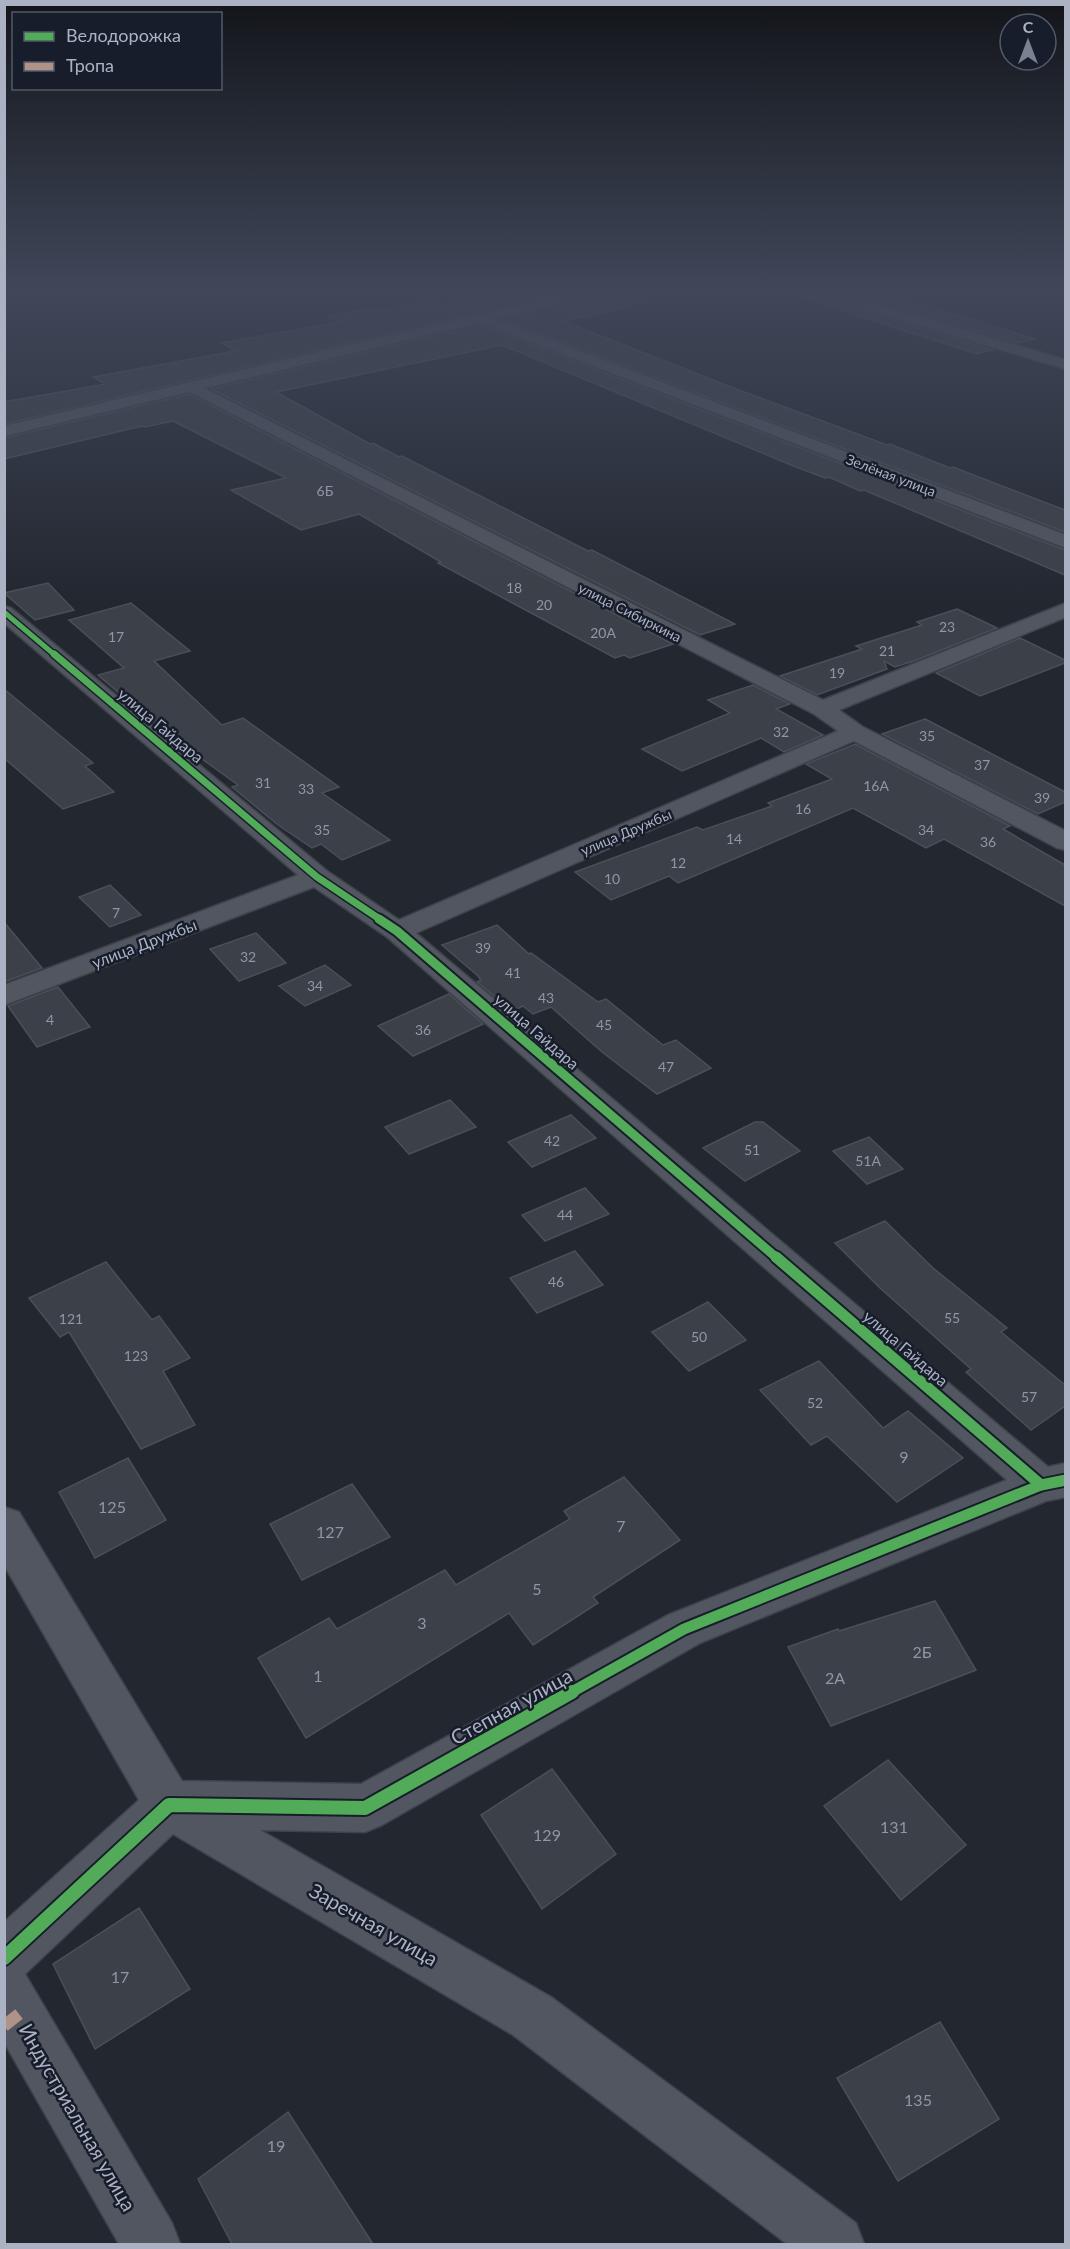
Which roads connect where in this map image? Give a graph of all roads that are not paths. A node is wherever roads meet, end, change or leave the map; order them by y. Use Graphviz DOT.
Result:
graph roads {
  1 [pos="167,393"];
  2 [pos="204,393"];
  3 [pos="677,393"];
  4 [pos="4,431"];
  5 [pos="1065,542"];
  6 [pos="1065,609"];
  7 [pos="4,612"];
  8 [pos="822,709"];
  9 [pos="855,732"];
  10 [pos="1065,842"];
  11 [pos="317,877"];
  12 [pos="397,931"];
  13 [pos="4,996"];
  14 [pos="1053,1483"];
  15 [pos="4,1525"];
  16 [pos="169,1804"];
  17 [pos="4,1958"];
  18 [pos="4,1989"];
  19 [pos="151,2244"];
  20 [pos="835,2244"];
  1 -- 4 [label="main road"];
  2 -- 8 [label="street, улица Сибиркина"];
  3 -- 5 [label="street, Зелёная улица"];
  6 -- 8 [label="street"];
  7 -- 11 [label="street, улица Гайдара"];
  8 -- 9 [label="street, улица Сибиркина"];
  9 -- 10 [label="street, улица Сибиркина"];
  9 -- 12 [label="street, улица Дружбы"];
  11 -- 12 [label="street, улица Гайдара"];
  11 -- 13 [label="street, улица Дружбы"];
  12 -- 14 [label="street, улица Гайдара"];
  14 -- 16 [label="street, Степная улица"];
  15 -- 16 [label="street, Заречная улица"];
  16 -- 17 [label="street"];
  16 -- 20 [label="street, Заречная улица"];
  18 -- 19 [label="street, Индустриальная улица"];
}
